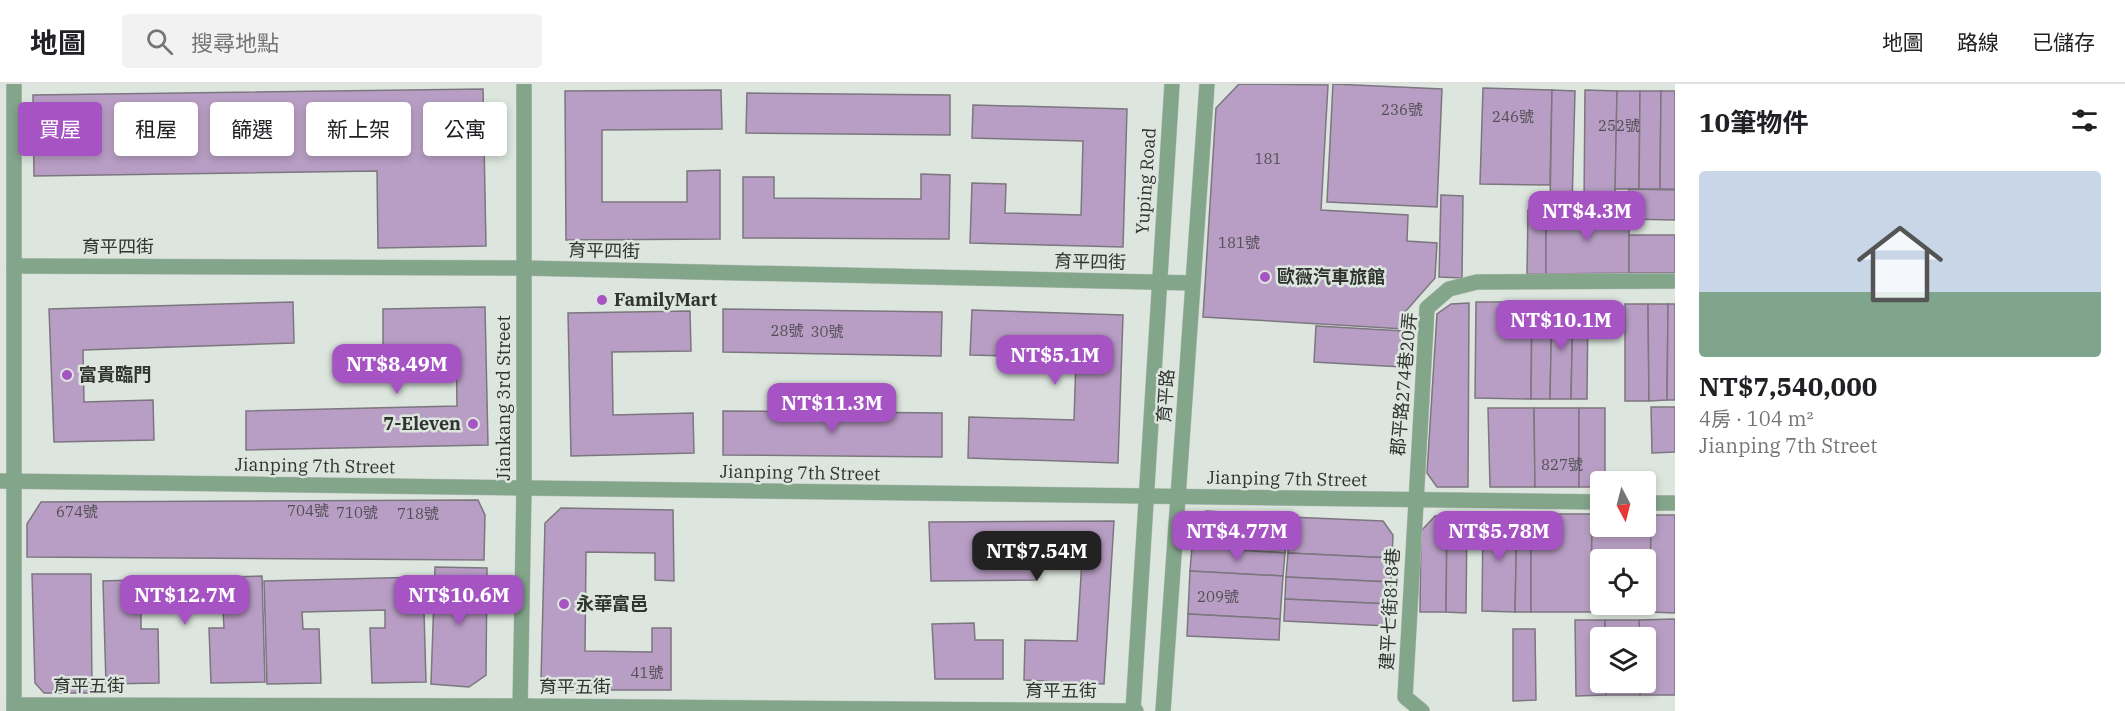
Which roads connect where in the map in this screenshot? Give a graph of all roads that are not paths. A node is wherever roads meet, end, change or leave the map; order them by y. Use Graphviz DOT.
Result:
graph roads {
  1 [pos="14,84"];
  2 [pos="524,84"];
  3 [pos="1172,84"];
  4 [pos="1207,84"];
  5 [pos="14,266"];
  6 [pos="524,268"];
  7 [pos="1675,281"];
  8 [pos="1159,283"];
  9 [pos="1193,283"];
  10 [pos="6,481"];
  11 [pos="524,489"];
  12 [pos="1146,496"];
  13 [pos="1178,497"];
  14 [pos="1415,501"];
  15 [pos="1590,502"];
  16 [pos="1656,502"];
  17 [pos="1675,503"];
  18 [pos="14,708"];
  19 [pos="520,709"];
  20 [pos="1134,711"];
  21 [pos="1163,711"];
  22 [pos="1422,711"];
  1 -- 5 [label="street"];
  2 -- 6 [label="street, Jiankang 3rd Street"];
  3 -- 8 [label="street, Yuping Road"];
  4 -- 9 [label="street, 育平路"];
  5 -- 6 [label="street, 育平四街"];
  5 -- 10 [label="street"];
  6 -- 8 [label="street, 育平四街"];
  6 -- 11 [label="street, Jiankang 3rd Street"];
  7 -- 14 [label="street, 郡平路274巷20弄"];
  8 -- 9 [label="street, 育平四街"];
  8 -- 12 [label="street, Yuping Road"];
  9 -- 13 [label="street, 育平路"];
  10 -- 11 [label="street, Jianping 7th Street"];
  10 -- 18 [label="street"];
  11 -- 12 [label="street, Jianping 7th Street"];
  11 -- 19 [label="street, Jiankang 3rd Street"];
  12 -- 13 [label="street, Jianping 7th Street"];
  12 -- 20 [label="street, Yuping Road"];
  13 -- 14 [label="street, Jianping 7th Street"];
  13 -- 21 [label="street, 育平路"];
  14 -- 15 [label="street, Jianping 7th Street"];
  14 -- 22 [label="street, 建平七街818巷"];
  16 -- 17 [label="street"];
  18 -- 19 [label="street, 育平五街"];
  19 -- 20 [label="street, 育平五街"];
}
